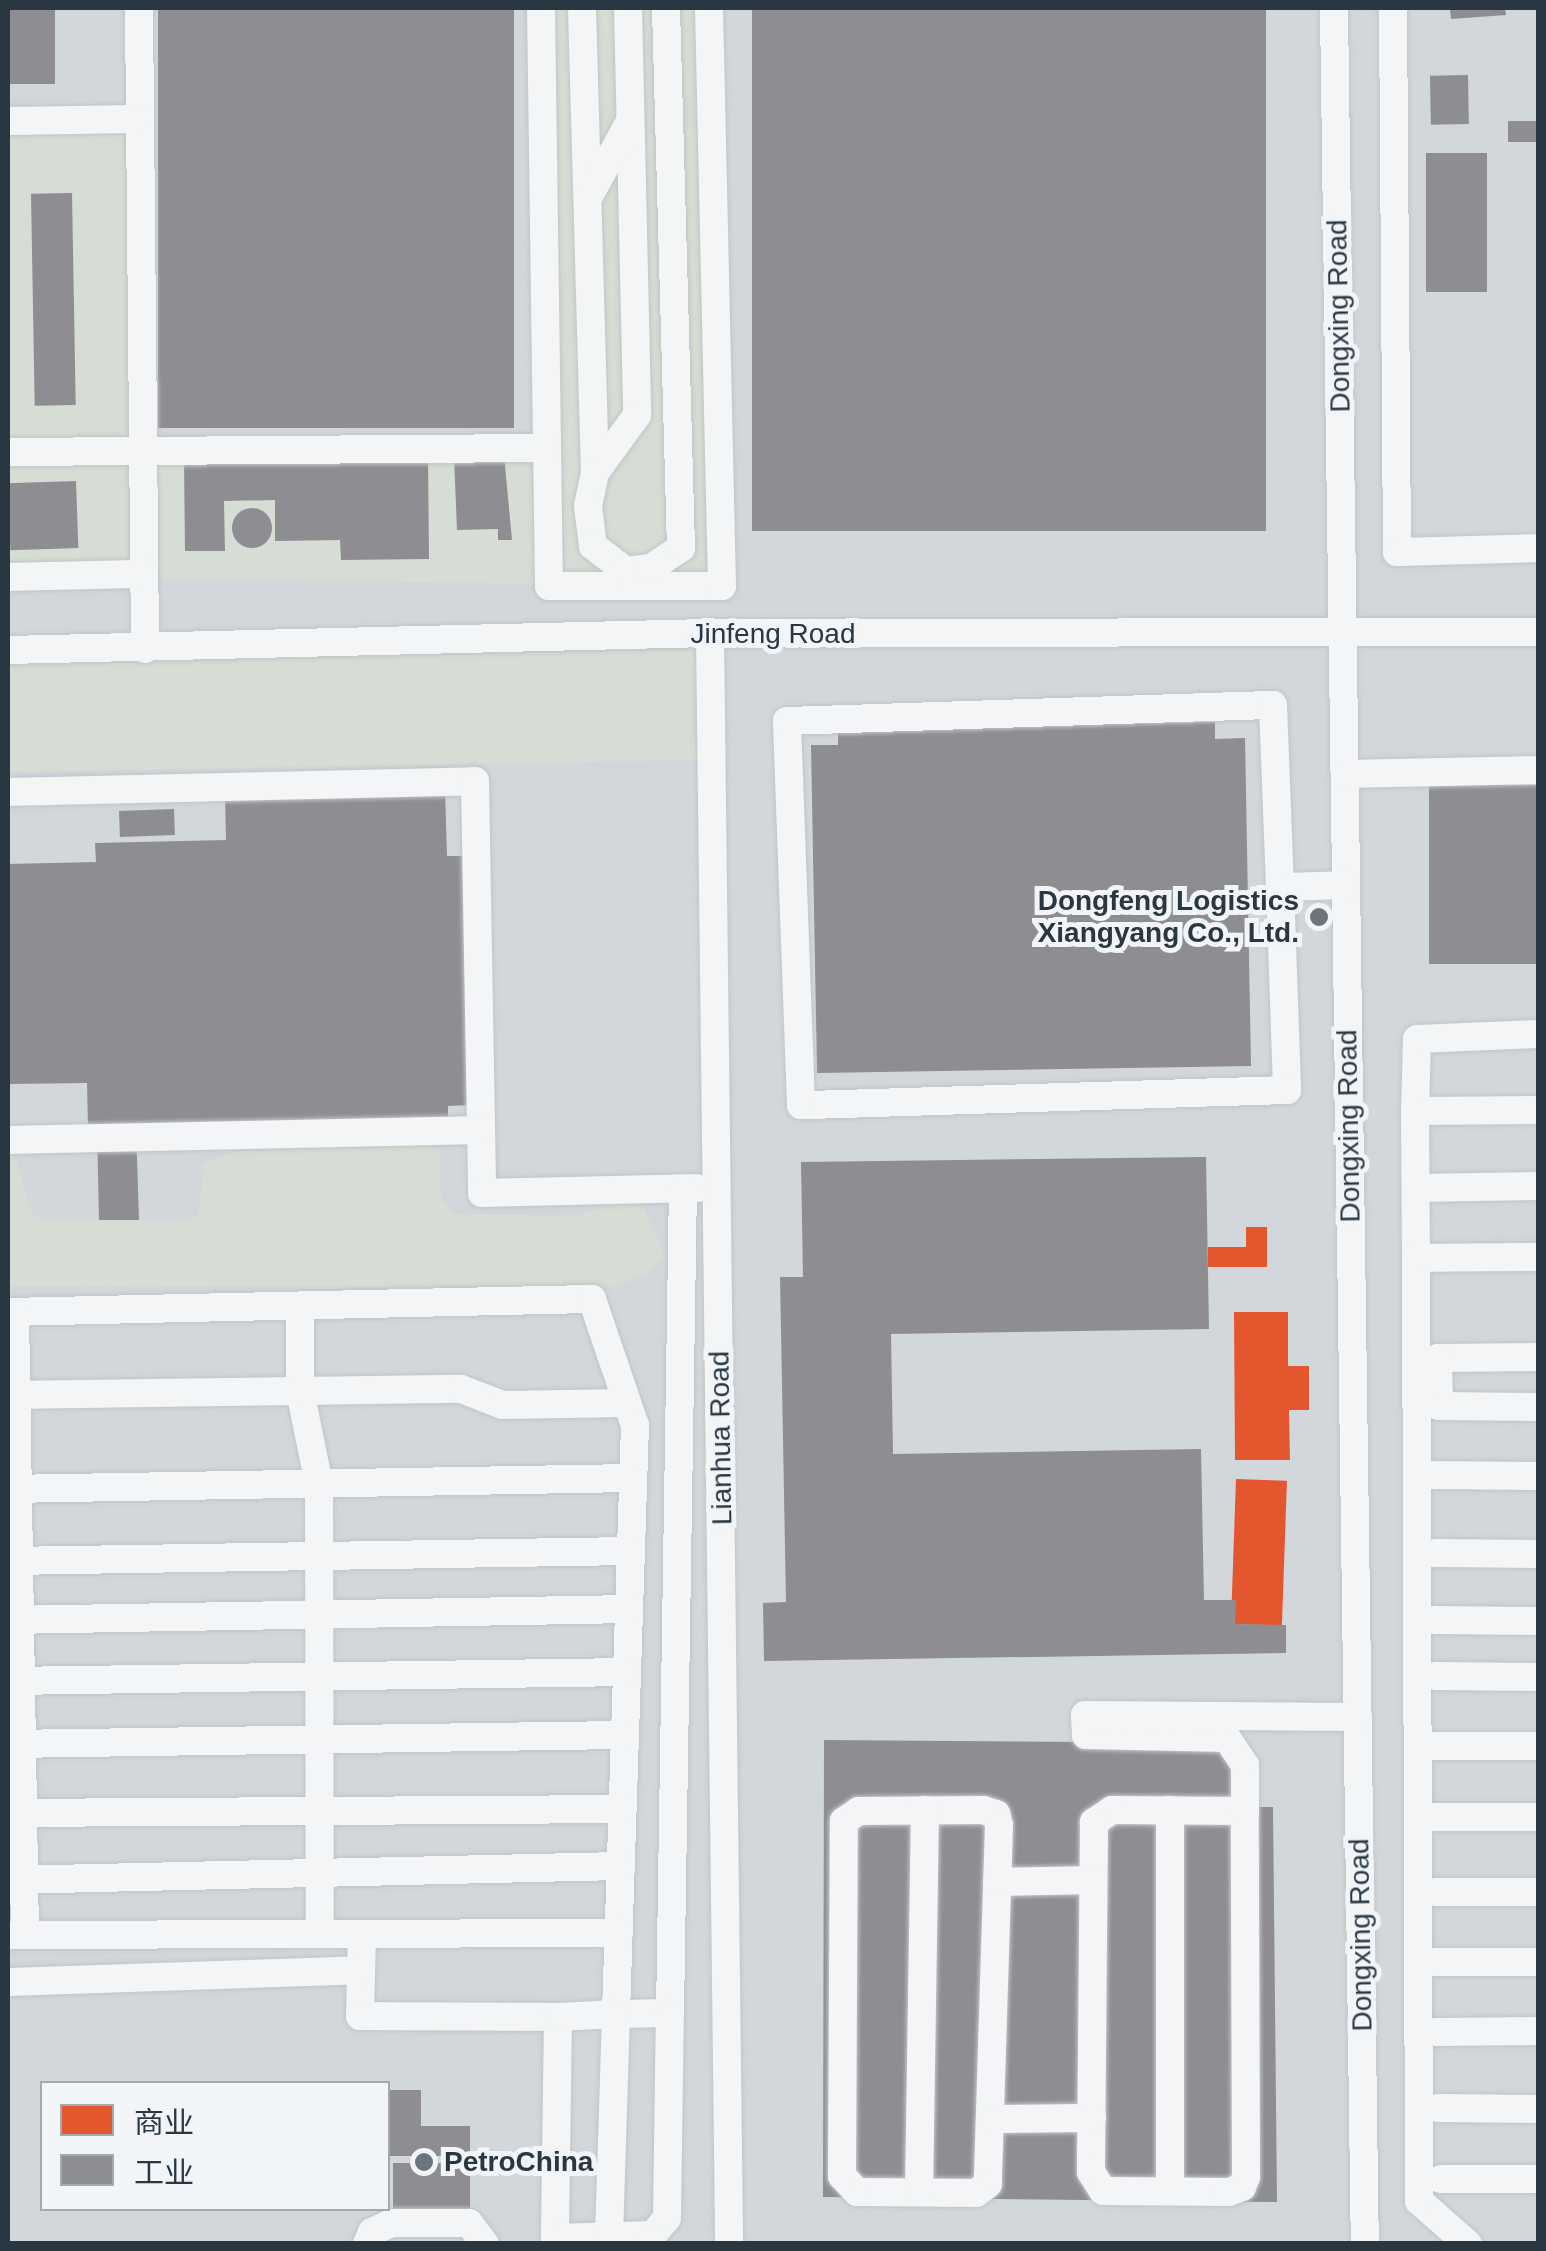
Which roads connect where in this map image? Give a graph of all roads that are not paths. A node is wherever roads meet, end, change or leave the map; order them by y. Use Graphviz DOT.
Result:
graph roads {
  1 [pos="139,8"];
  2 [pos="541,8"];
  3 [pos="582,8"];
  4 [pos="628,8"];
  5 [pos="666,8"];
  6 [pos="709,8"];
  7 [pos="1334,8"];
  8 [pos="1393,8"];
  9 [pos="139,119"];
  10 [pos="631,120"];
  11 [pos="8,121"];
  12 [pos="587,199"];
  13 [pos="716,323"];
  14 [pos="675,326"];
  15 [pos="547,448"];
  16 [pos="144,449"];
  17 [pos="8,452"];
  18 [pos="594,473"];
  19 [pos="1538,548"];
  20 [pos="144,574"];
  21 [pos="8,577"];
  22 [pos="1538,632"];
  23 [pos="710,642"];
  24 [pos="1345,644"];
  25 [pos="8,650"];
  26 [pos="145,650"];
  27 [pos="1538,650"];
  28 [pos="8,666"];
  29 [pos="1538,770"];
  30 [pos="1345,774"];
  31 [pos="8,792"];
  32 [pos="1346,884"];
  33 [pos="1280,887"];
  34 [pos="1538,1034"];
  35 [pos="1538,1110"];
  36 [pos="1415,1111"];
  37 [pos="481,1130"];
  38 [pos="8,1140"];
  39 [pos="1538,1186"];
  40 [pos="718,1188"];
  41 [pos="1416,1188"];
  42 [pos="682,1189"];
  43 [pos="1538,1257"];
  44 [pos="1416,1258"];
  45 [pos="300,1306"];
  46 [pos="11,1312"];
  47 [pos="1538,1357"];
  48 [pos="300,1391"];
  49 [pos="12,1395"];
  50 [pos="627,1403"];
  51 [pos="1538,1406"];
  52 [pos="1431,1475"];
  53 [pos="1538,1476"];
  54 [pos="633,1478"];
  55 [pos="319,1484"];
  56 [pos="13,1489"];
  57 [pos="631,1551"];
  58 [pos="1436,1553"];
  59 [pos="1538,1554"];
  60 [pos="319,1556"];
  61 [pos="13,1561"];
  62 [pos="629,1610"];
  63 [pos="319,1615"];
  64 [pos="14,1620"];
  65 [pos="1433,1620"];
  66 [pos="1538,1621"];
  67 [pos="627,1672"];
  68 [pos="319,1676"];
  69 [pos="1435,1676"];
  70 [pos="1538,1677"];
  71 [pos="14,1681"];
  72 [pos="1358,1716"];
  73 [pos="625,1735"];
  74 [pos="320,1739"];
  75 [pos="15,1744"];
  76 [pos="1432,1746"];
  77 [pos="1538,1746"];
  78 [pos="622,1809"];
  79 [pos="926,1810"];
  80 [pos="1170,1810"];
  81 [pos="320,1811"];
  82 [pos="1245,1811"];
  83 [pos="15,1813"];
  84 [pos="1538,1817"];
  85 [pos="1434,1818"];
  86 [pos="620,1866"];
  87 [pos="320,1873"];
  88 [pos="16,1880"];
  89 [pos="1093,1880"];
  90 [pos="997,1882"];
  91 [pos="1436,1892"];
  92 [pos="1538,1892"];
  93 [pos="619,1933"];
  94 [pos="320,1934"];
  95 [pos="362,1934"];
  96 [pos="16,1935"];
  97 [pos="1434,1962"];
  98 [pos="1538,1962"];
  99 [pos="361,1970"];
  100 [pos="8,1982"];
  101 [pos="670,2013"];
  102 [pos="616,2014"];
  103 [pos="558,2017"];
  104 [pos="1538,2031"];
  105 [pos="1436,2032"];
  106 [pos="1438,2108"];
  107 [pos="1538,2108"];
  108 [pos="992,2118"];
  109 [pos="1092,2118"];
  110 [pos="1538,2178"];
  111 [pos="1441,2179"];
  112 [pos="1170,2191"];
  113 [pos="919,2192"];
  114 [pos="609,2236"];
  115 [pos="367,2244"];
  116 [pos="485,2244"];
  117 [pos="729,2244"];
  118 [pos="1366,2244"];
  119 [pos="1468,2244"];
  1 -- 9 [label="street"];
  2 -- 15 [label="street"];
  3 -- 12 [label="street"];
  4 -- 10 [label="street"];
  5 -- 14 [label="street"];
  6 -- 13 [label="street"];
  7 -- 24 [label="street, Dongxing Road"];
  8 -- 19 [label="street"];
  9 -- 11 [label="street"];
  9 -- 16 [label="street"];
  10 -- 12 [label="street"];
  10 -- 18 [label="street"];
  12 -- 18 [label="street"];
  13 -- 14 [label="street"];
  13 -- 15 [label="street"];
  14 -- 18 [label="street"];
  15 -- 16 [label="street"];
  16 -- 17 [label="street"];
  16 -- 20 [label="street"];
  20 -- 21 [label="street"];
  20 -- 26 [label="street"];
  22 -- 24 [label="street, Jinfeng Road"];
  23 -- 24 [label="street, Jinfeng Road"];
  23 -- 26 [label="street, Jinfeng Road"];
  23 -- 28 [label="street, Jinfeng Road"];
  23 -- 40 [label="street, Lianhua Road"];
  24 -- 27 [label="street, Jinfeng Road"];
  24 -- 30 [label="street, Dongxing Road"];
  25 -- 26 [label="street, Jinfeng Road"];
  29 -- 30 [label="street"];
  30 -- 32 [label="street, Dongxing Road"];
  31 -- 37 [label="street"];
  32 -- 33 [label="street"];
  32 -- 72 [label="street, Dongxing Road"];
  33 -- 33 [label="street"];
  34 -- 36 [label="street"];
  35 -- 36 [label="street"];
  36 -- 41 [label="street"];
  37 -- 38 [label="street"];
  37 -- 42 [label="street"];
  39 -- 41 [label="street"];
  40 -- 42 [label="street"];
  40 -- 117 [label="street, Lianhua Road"];
  41 -- 44 [label="street"];
  42 -- 101 [label="street"];
  43 -- 44 [label="street"];
  44 -- 119 [label="street"];
  45 -- 46 [label="street"];
  45 -- 48 [label="street"];
  45 -- 50 [label="street"];
  46 -- 49 [label="street"];
  47 -- 51 [label="street"];
  48 -- 49 [label="street"];
  48 -- 50 [label="street"];
  48 -- 55 [label="street"];
  49 -- 56 [label="street"];
  50 -- 54 [label="street"];
  52 -- 53 [label="street"];
  54 -- 55 [label="street"];
  54 -- 57 [label="street"];
  55 -- 56 [label="street"];
  55 -- 60 [label="street"];
  56 -- 61 [label="street"];
  57 -- 60 [label="street"];
  57 -- 62 [label="street"];
  58 -- 59 [label="street"];
  60 -- 61 [label="street"];
  60 -- 63 [label="street"];
  61 -- 64 [label="street"];
  62 -- 63 [label="street"];
  62 -- 67 [label="street"];
  63 -- 64 [label="street"];
  63 -- 68 [label="street"];
  64 -- 71 [label="street"];
  65 -- 66 [label="street"];
  67 -- 68 [label="street"];
  67 -- 73 [label="street"];
  68 -- 71 [label="street"];
  68 -- 74 [label="street"];
  69 -- 70 [label="street"];
  71 -- 75 [label="street"];
  72 -- 82 [label="street"];
  72 -- 118 [label="street, Dongxing Road"];
  73 -- 74 [label="street"];
  73 -- 78 [label="street"];
  74 -- 75 [label="street"];
  74 -- 81 [label="street"];
  75 -- 83 [label="street"];
  76 -- 77 [label="street"];
  78 -- 81 [label="street"];
  78 -- 86 [label="street"];
  79 -- 90 [label="street"];
  79 -- 113 [label="street"];
  79 -- 113 [label="street"];
  80 -- 82 [label="street"];
  80 -- 89 [label="street"];
  80 -- 112 [label="street"];
  81 -- 83 [label="street"];
  81 -- 87 [label="street"];
  82 -- 112 [label="street"];
  83 -- 88 [label="street"];
  84 -- 85 [label="street"];
  86 -- 87 [label="street"];
  86 -- 93 [label="street"];
  87 -- 88 [label="street"];
  87 -- 94 [label="street"];
  88 -- 96 [label="street"];
  89 -- 90 [label="street"];
  89 -- 109 [label="street"];
  90 -- 108 [label="street"];
  91 -- 92 [label="street"];
  93 -- 95 [label="street"];
  93 -- 102 [label="street"];
  94 -- 95 [label="street"];
  94 -- 96 [label="street"];
  95 -- 99 [label="street"];
  97 -- 98 [label="street"];
  99 -- 100 [label="street"];
  99 -- 103 [label="street"];
  101 -- 102 [label="street"];
  101 -- 114 [label="street"];
  102 -- 103 [label="street"];
  102 -- 114 [label="street"];
  103 -- 114 [label="street"];
  104 -- 105 [label="street"];
  106 -- 107 [label="street"];
  108 -- 109 [label="street"];
  108 -- 113 [label="street"];
  109 -- 112 [label="street"];
  110 -- 111 [label="street"];
  115 -- 116 [label="street"];
}
